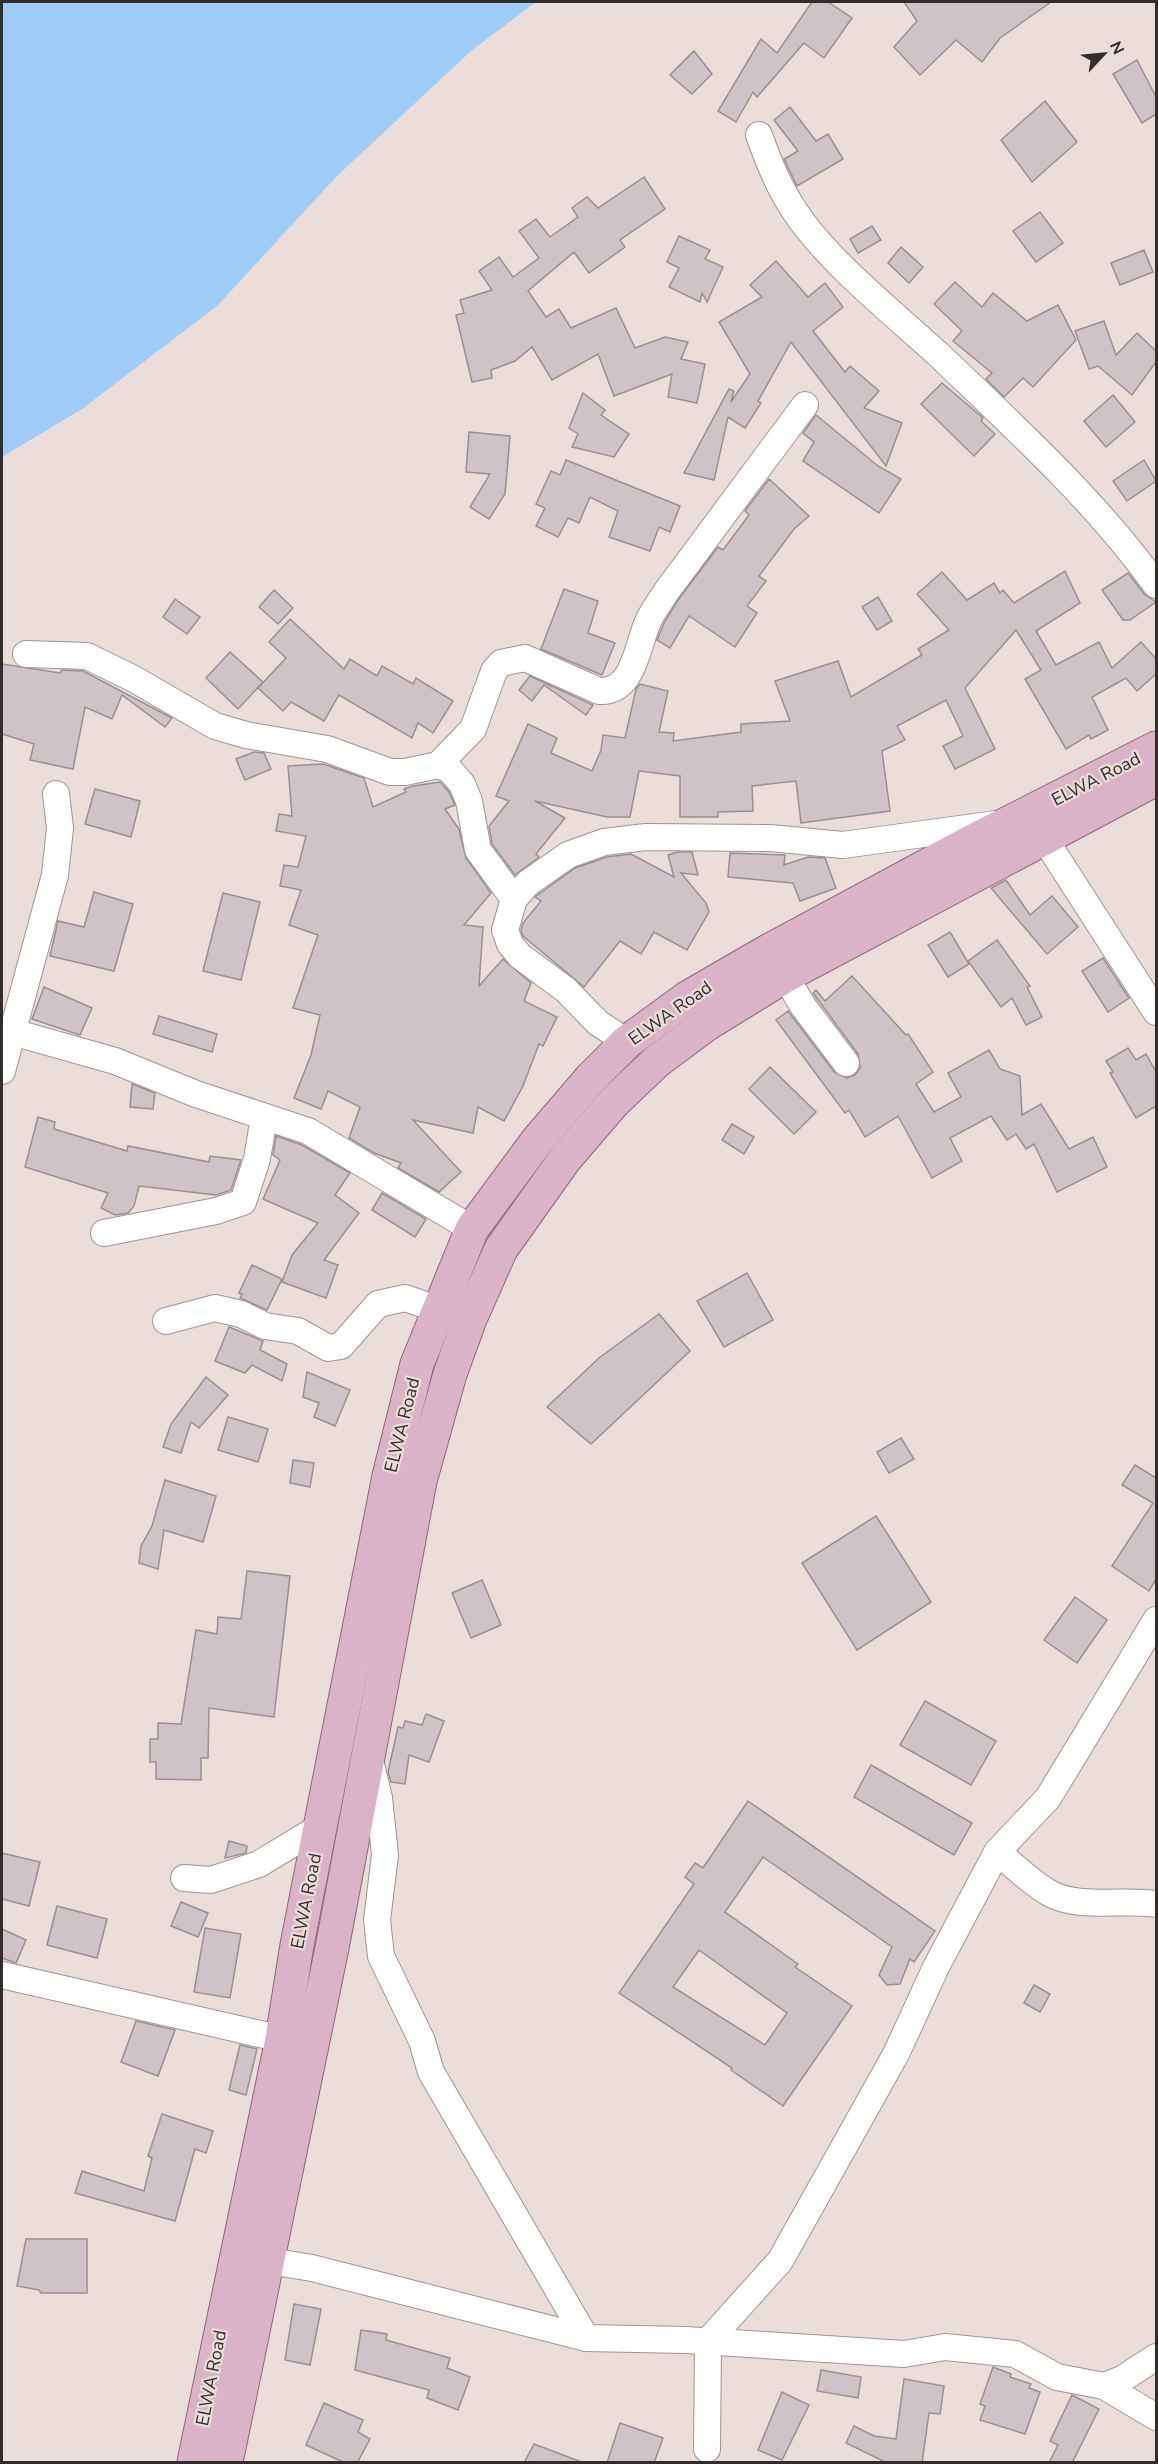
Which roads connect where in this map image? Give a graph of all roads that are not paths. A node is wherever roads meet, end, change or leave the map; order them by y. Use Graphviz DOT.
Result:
graph roads {
  1 [pos="759,135"];
  2 [pos="805,405"];
  3 [pos="1156,585"];
  4 [pos="26,654"];
  5 [pos="1156,748"];
  6 [pos="438,765"];
  7 [pos="1156,779"];
  8 [pos="56,794"];
  9 [pos="1008,823"];
  10 [pos="1044,838"];
  11 [pos="514,899"];
  12 [pos="785,976"];
  13 [pos="1156,1012"];
  14 [pos="6,1030"];
  15 [pos="627,1042"];
  16 [pos="846,1063"];
  17 [pos="2,1071"];
  18 [pos="264,1117"];
  19 [pos="472,1229"];
  20 [pos="104,1233"];
  21 [pos="437,1309"];
  22 [pos="166,1321"];
  23 [pos="1156,1620"];
  24 [pos="369,1754"];
  25 [pos="321,1827"];
  26 [pos="997,1852"];
  27 [pos="184,1878"];
  28 [pos="1156,1904"];
  29 [pos="2,1975"];
  30 [pos="282,2039"];
  31 [pos="236,2255"];
  32 [pos="267,2262"];
  33 [pos="585,2338"];
  34 [pos="708,2341"];
  35 [pos="1156,2357"];
  36 [pos="1104,2386"];
  37 [pos="1156,2418"];
  38 [pos="707,2449"];
  39 [pos="194,2463"];
  40 [pos="226,2463"];
  1 -- 3 [label="street"];
  2 -- 6 [label="street"];
  4 -- 6 [label="street"];
  5 -- 9 [label="main road, ELWA Road"];
  6 -- 11 [label="street"];
  7 -- 10 [label="main road, ELWA Road"];
  8 -- 14 [label="street"];
  9 -- 11 [label="street"];
  9 -- 15 [label="main road, ELWA Road"];
  10 -- 12 [label="main road, ELWA Road"];
  10 -- 13 [label="street"];
  11 -- 15 [label="street"];
  12 -- 16 [label="street"];
  12 -- 24 [label="main road, ELWA Road"];
  14 -- 17 [label="street"];
  14 -- 18 [label="street"];
  15 -- 19 [label="main road, ELWA Road"];
  18 -- 19 [label="street"];
  18 -- 20 [label="street"];
  19 -- 21 [label="main road, ELWA Road"];
  21 -- 22 [label="street"];
  21 -- 25 [label="main road, ELWA Road"];
  23 -- 26 [label="street"];
  24 -- 32 [label="main road, ELWA Road"];
  24 -- 33 [label="street"];
  25 -- 27 [label="street"];
  25 -- 30 [label="main road, ELWA Road"];
  26 -- 28 [label="street"];
  26 -- 34 [label="street"];
  29 -- 30 [label="street"];
  30 -- 31 [label="main road, ELWA Road"];
  31 -- 32 [label="street"];
  31 -- 39 [label="main road, ELWA Road"];
  32 -- 33 [label="street"];
  32 -- 40 [label="main road, ELWA Road"];
  33 -- 34 [label="street"];
  34 -- 36 [label="street"];
  34 -- 38 [label="street"];
  35 -- 36 [label="street"];
  36 -- 37 [label="street"];
}
